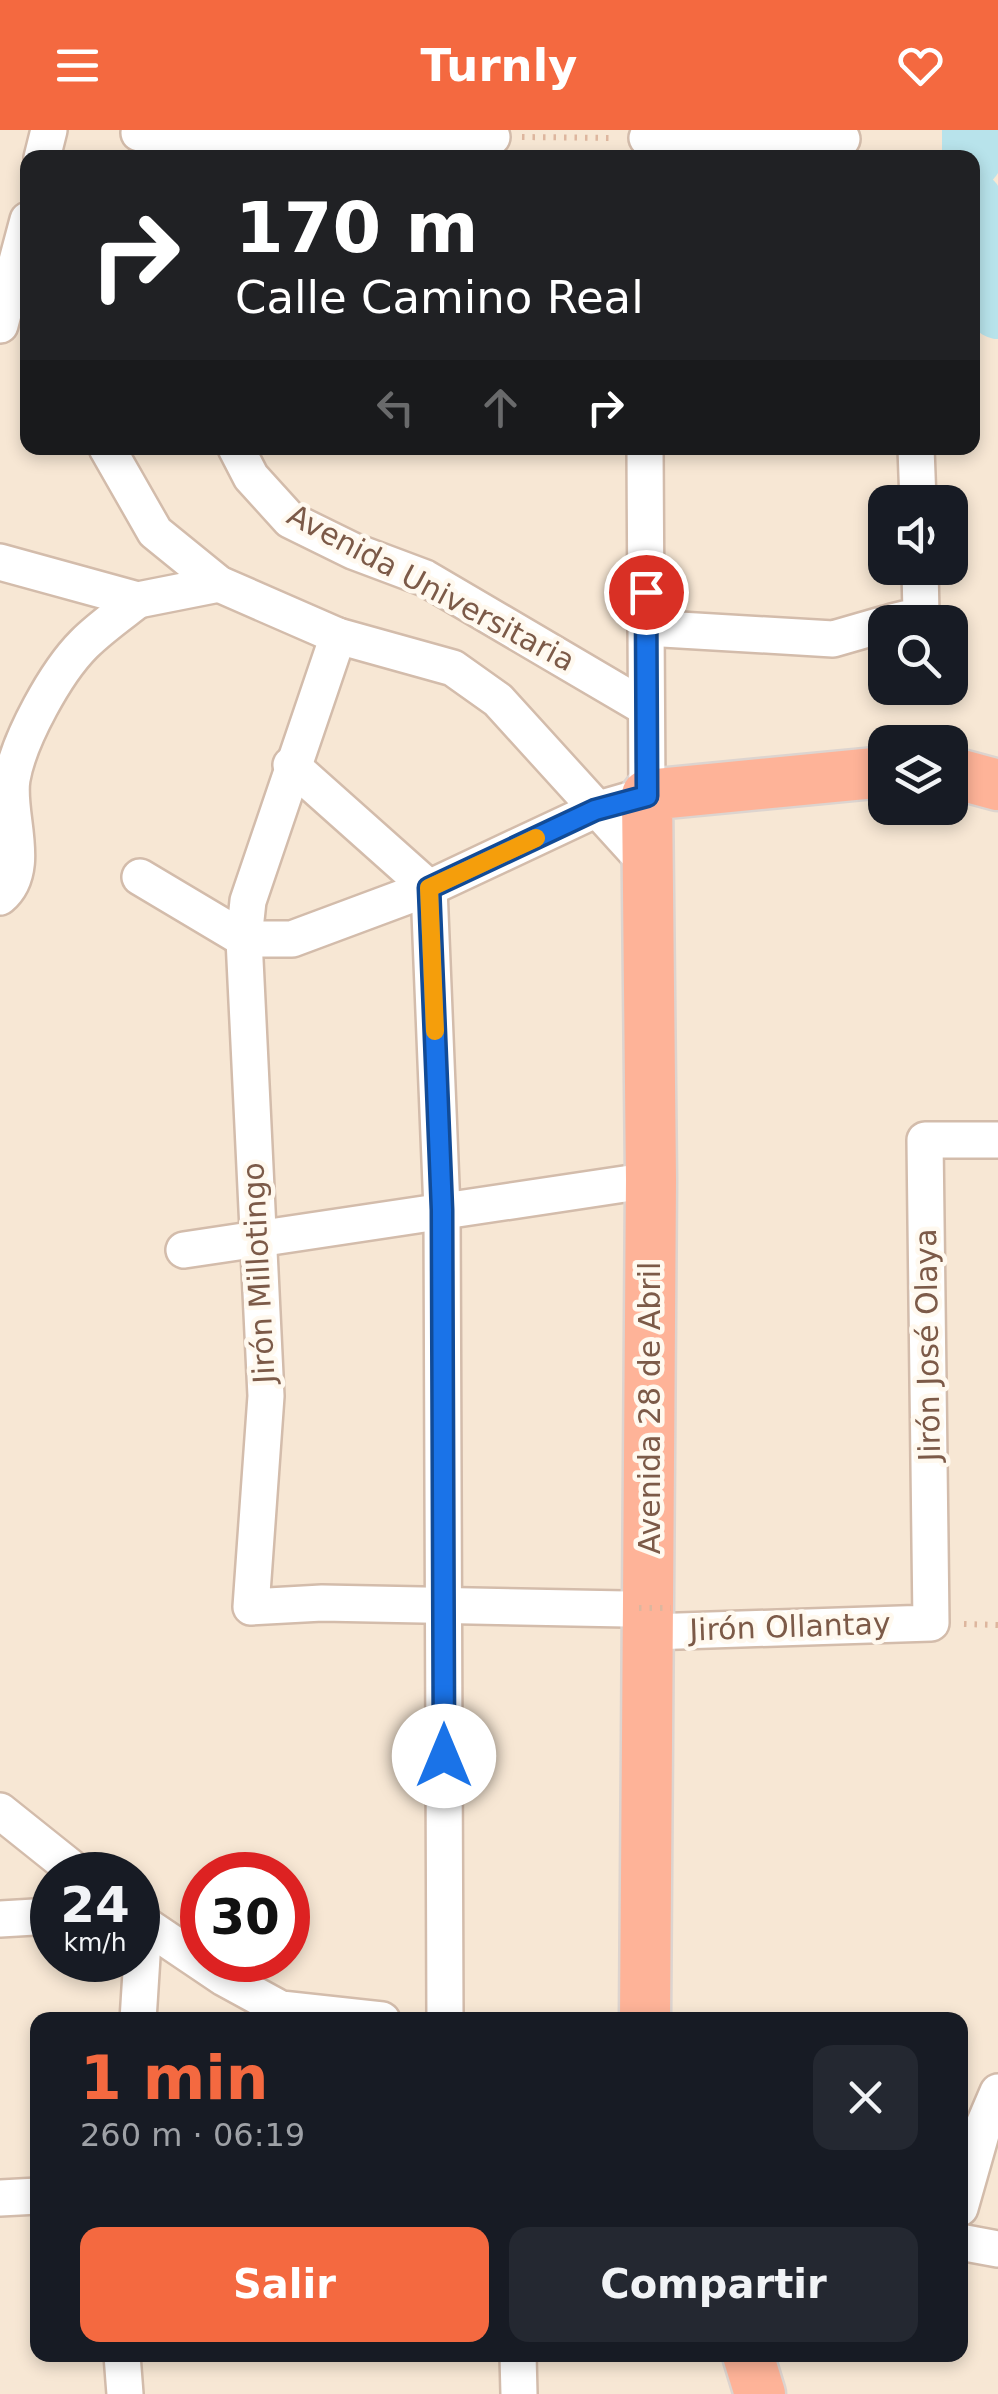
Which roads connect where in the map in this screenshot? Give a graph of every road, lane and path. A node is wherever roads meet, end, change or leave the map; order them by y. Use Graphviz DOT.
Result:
graph roads {
  1 [pos="492,137"];
  2 [pos="139,140"];
  3 [pos="648,142"];
  4 [pos="843,142"];
  5 [pos="20,296"];
  6 [pos="0,326"];
  7 [pos="111,455"];
  8 [pos="240,455"];
  9 [pos="645,455"];
  10 [pos="916,455"];
  11 [pos="917,485"];
  12 [pos="0,562"];
  13 [pos="220,584"];
  14 [pos="138,600"];
  15 [pos="646,628"];
  16 [pos="868,629"];
  17 [pos="338,636"];
  18 [pos="646,708"];
  19 [pos="291,765"];
  20 [pos="868,774"];
  21 [pos="968,777"];
  22 [pos="998,785"];
  23 [pos="647,796"];
  24 [pos="595,810"];
  25 [pos="648,865"];
  26 [pos="140,877"];
  27 [pos="429,888"];
  28 [pos="0,897"];
  29 [pos="244,939"];
  30 [pos="998,1140"];
  31 [pos="651,1180"];
  32 [pos="442,1210"];
  33 [pos="256,1237"];
  34 [pos="184,1250"];
  35 [pos="444,1606"];
  36 [pos="252,1607"];
  37 [pos="646,1614"];
  38 [pos="931,1623"];
  39 [pos="0,1812"];
  40 [pos="51,1852"];
  41 [pos="30,1917"];
  42 [pos="0,1919"];
  43 [pos="160,1935"];
  44 [pos="139,1982"];
  45 [pos="138,2012"];
  46 [pos="309,2012"];
  47 [pos="445,2012"];
  48 [pos="645,2012"];
  49 [pos="998,2092"];
  50 [pos="968,2179"];
  51 [pos="30,2196"];
  52 [pos="0,2198"];
  53 [pos="968,2243"];
  54 [pos="998,2249"];
  55 [pos="123,2362"];
  56 [pos="518,2362"];
  57 [pos="750,2362"];
  58 [pos="125,2394"];
  59 [pos="519,2394"];
  60 [pos="760,2394"];
  1 -- 2 [label="street"];
  1 -- 3 [label="path"];
  3 -- 4 [label="street"];
  5 -- 6 [label="street"];
  7 -- 13 [label="street"];
  8 -- 18 [label="street, Avenida Universitaria"];
  9 -- 15 [label="street"];
  10 -- 11 [label="street"];
  12 -- 14 [label="street"];
  13 -- 14 [label="street"];
  13 -- 17 [label="street"];
  14 -- 28 [label="street"];
  15 -- 16 [label="street"];
  15 -- 18 [label="street"];
  17 -- 19 [label="street, Jirón Millotingo"];
  17 -- 24 [label="street"];
  18 -- 23 [label="street"];
  19 -- 27 [label="street"];
  19 -- 29 [label="street, Jirón Millotingo"];
  20 -- 23 [label="highway"];
  21 -- 22 [label="highway"];
  23 -- 24 [label="street"];
  23 -- 25 [label="highway, Avenida 28 de Abril"];
  24 -- 25 [label="street"];
  24 -- 27 [label="street"];
  25 -- 31 [label="highway, Avenida 28 de Abril"];
  26 -- 29 [label="street"];
  27 -- 29 [label="street"];
  27 -- 32 [label="street"];
  29 -- 33 [label="street, Jirón Millotingo"];
  30 -- 38 [label="street, Jirón José Olaya"];
  31 -- 32 [label="street"];
  31 -- 37 [label="highway, Avenida 28 de Abril"];
  32 -- 33 [label="street"];
  32 -- 35 [label="street"];
  33 -- 34 [label="street"];
  33 -- 36 [label="street, Jirón Millotingo"];
  35 -- 36 [label="street, Jirón Ollantay"];
  35 -- 37 [label="street, Jirón Ollantay"];
  35 -- 47 [label="street"];
  37 -- 38 [label="street, Jirón Ollantay"];
  37 -- 48 [label="highway, Avenida 28 de Abril"];
  39 -- 40 [label="street"];
  41 -- 42 [label="street"];
  43 -- 46 [label="street"];
  44 -- 45 [label="street"];
  49 -- 50 [label="street"];
  51 -- 52 [label="street"];
  53 -- 54 [label="street"];
  55 -- 58 [label="street"];
  56 -- 59 [label="street"];
  57 -- 60 [label="highway"];
}
